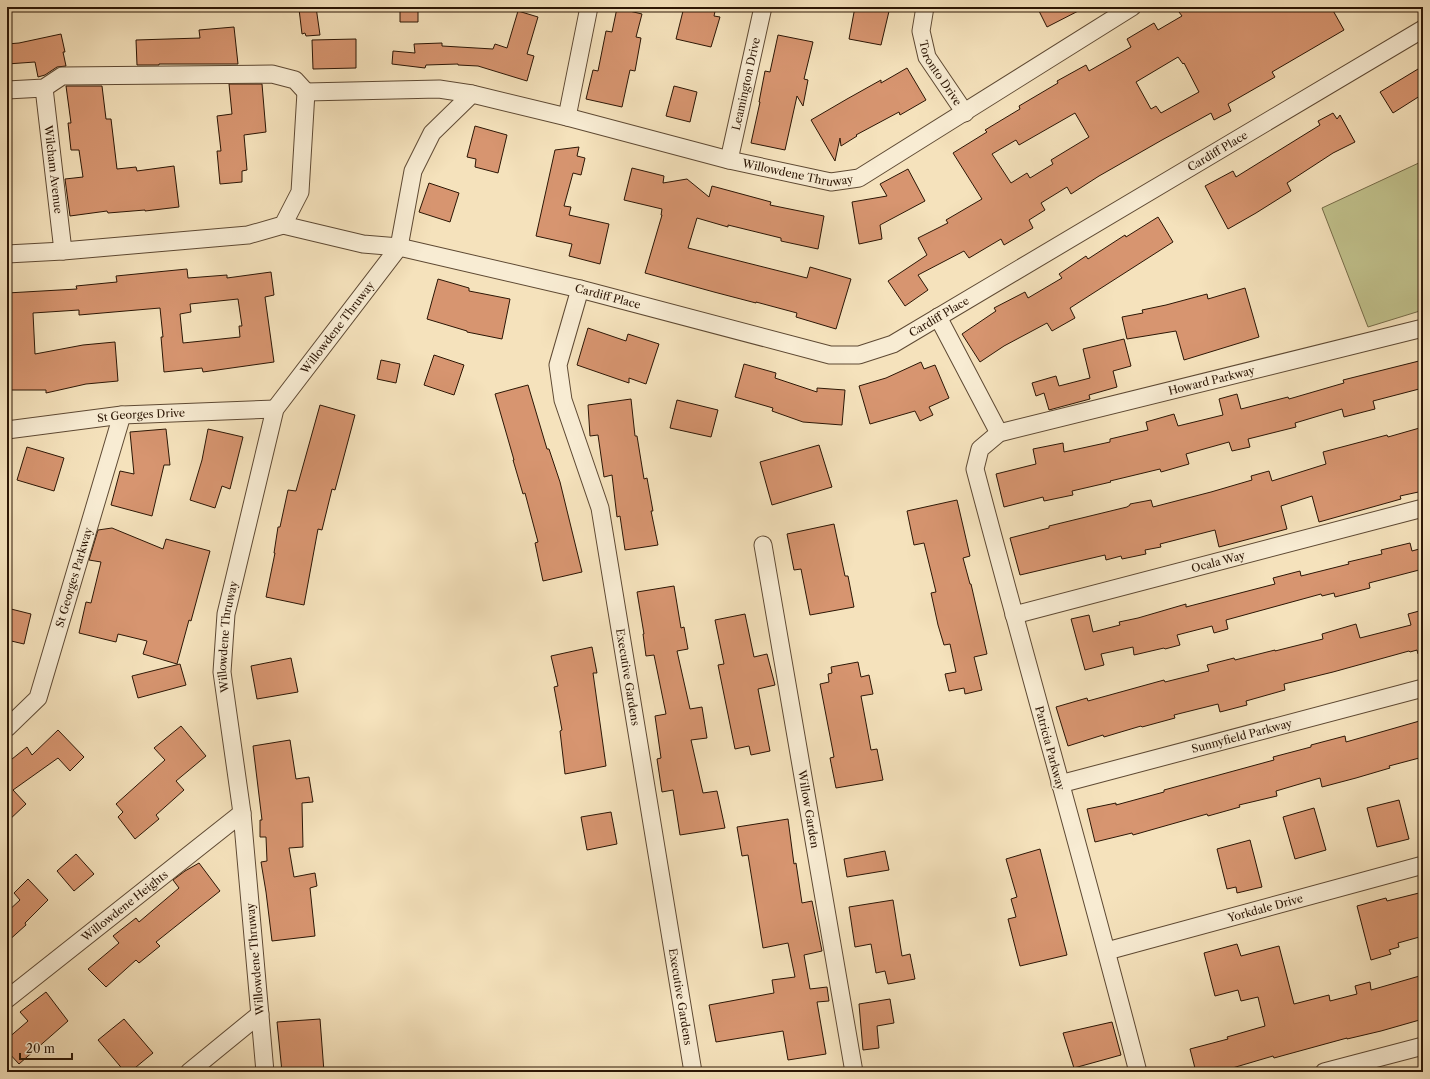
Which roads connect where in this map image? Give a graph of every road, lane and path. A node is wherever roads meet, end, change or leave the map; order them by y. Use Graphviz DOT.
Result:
graph roads {
  1 [pos="589,7"];
  2 [pos="762,7"];
  3 [pos="925,7"];
  4 [pos="1132,7"];
  5 [pos="1423,29"];
  6 [pos="44,88"];
  7 [pos="7,90"];
  8 [pos="306,92"];
  9 [pos="472,94"];
  10 [pos="965,113"];
  11 [pos="567,117"];
  12 [pos="729,160"];
  13 [pos="283,225"];
  14 [pos="399,247"];
  15 [pos="63,251"];
  16 [pos="7,254"];
  17 [pos="580,289"];
  18 [pos="938,317"];
  19 [pos="1423,328"];
  20 [pos="276,409"];
  21 [pos="122,415"];
  22 [pos="7,430"];
  23 [pos="999,433"];
  24 [pos="1423,508"];
  25 [pos="763,545"];
  26 [pos="1014,615"];
  27 [pos="1423,688"];
  28 [pos="7,728"];
  29 [pos="1060,784"];
  30 [pos="242,813"];
  31 [pos="1423,865"];
  32 [pos="1107,951"];
  33 [pos="7,999"];
  34 [pos="260,1014"];
  35 [pos="1423,1046"];
  36 [pos="189,1072"];
  37 [pos="265,1072"];
  38 [pos="693,1072"];
  39 [pos="854,1072"];
  40 [pos="1138,1072"];
  41 [pos="1324,1072"];
  1 -- 11 [label="street"];
  2 -- 12 [label="street, Leamington Drive"];
  3 -- 10 [label="street, Toronto Drive"];
  4 -- 10 [label="street, Willowdene Thruway"];
  5 -- 18 [label="street, Cardiff Place"];
  6 -- 7 [label="street"];
  6 -- 8 [label="street"];
  6 -- 15 [label="street, Wilcham Avenue"];
  8 -- 9 [label="street, Willowdene Thruway"];
  8 -- 13 [label="street"];
  9 -- 11 [label="street, Willowdene Thruway"];
  9 -- 14 [label="street, Willowdene Thruway"];
  10 -- 12 [label="street, Willowdene Thruway"];
  11 -- 12 [label="street, Willowdene Thruway"];
  13 -- 14 [label="street"];
  13 -- 15 [label="street"];
  14 -- 17 [label="street, Cardiff Place"];
  14 -- 20 [label="street, Willowdene Thruway"];
  15 -- 16 [label="street"];
  17 -- 18 [label="street, Cardiff Place"];
  17 -- 38 [label="street, Executive Gardens"];
  18 -- 23 [label="street"];
  19 -- 23 [label="street, Howard Parkway"];
  20 -- 21 [label="street, St Georges Drive"];
  20 -- 30 [label="street, Willowdene Thruway"];
  21 -- 22 [label="street, St Georges Drive"];
  21 -- 28 [label="street, St Georges Parkway"];
  23 -- 26 [label="street, Patricia Parkway"];
  24 -- 26 [label="street, Ocala Way"];
  25 -- 39 [label="street, Willow Garden"];
  26 -- 29 [label="street, Patricia Parkway"];
  27 -- 29 [label="street, Sunnyfield Parkway"];
  29 -- 32 [label="street, Patricia Parkway"];
  30 -- 33 [label="street, Willowdene Heights"];
  30 -- 34 [label="street, Willowdene Thruway"];
  31 -- 32 [label="street, Yorkdale Drive"];
  32 -- 40 [label="street, Patricia Parkway"];
  34 -- 36 [label="street"];
  34 -- 37 [label="street, Willowdene Thruway"];
  35 -- 41 [label="street"];
}
